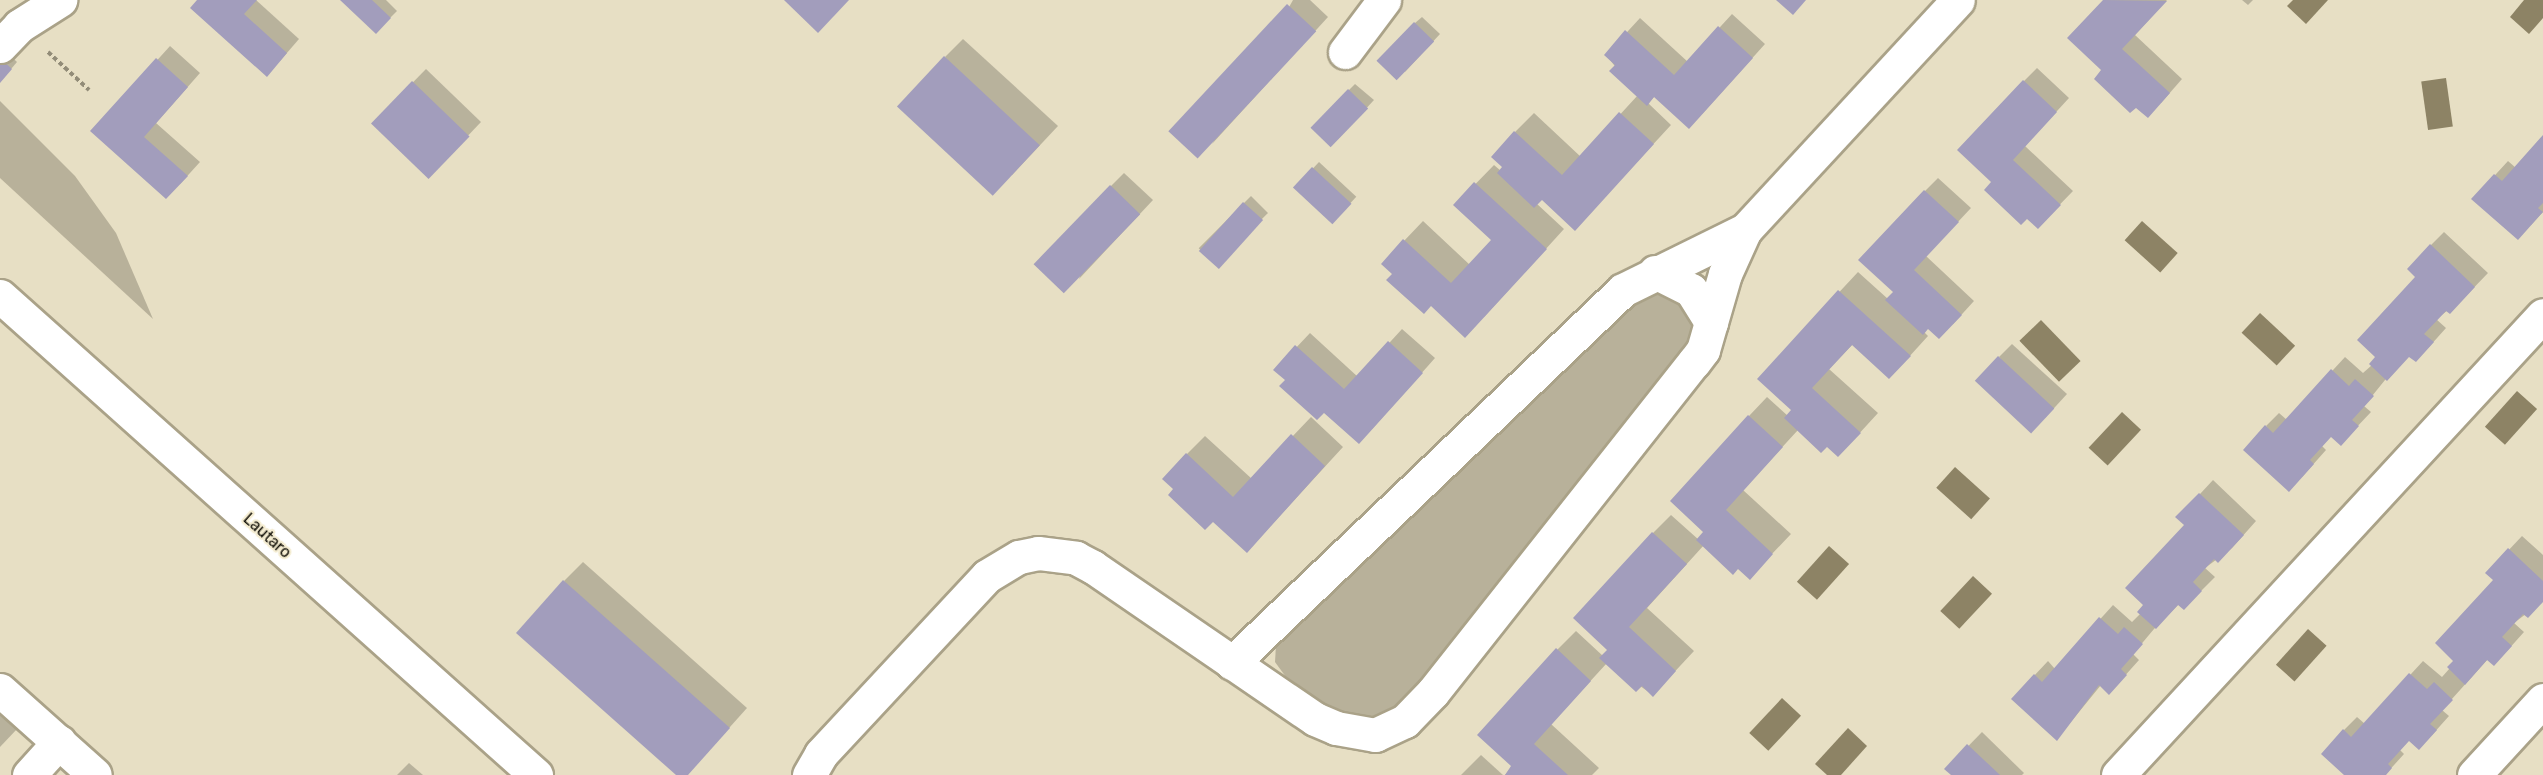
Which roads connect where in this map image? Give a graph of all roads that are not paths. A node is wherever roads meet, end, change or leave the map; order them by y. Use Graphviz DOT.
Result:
graph roads {
  1 [pos="60,0"];
  2 [pos="1384,0"];
  3 [pos="1958,0"];
  4 [pos="0,45"];
  5 [pos="1345,52"];
  6 [pos="1745,230"];
  7 [pos="1655,272"];
  8 [pos="0,296"];
  9 [pos="2543,315"];
  10 [pos="1711,321"];
  11 [pos="1232,663"];
  12 [pos="0,690"];
  13 [pos="2543,700"];
  14 [pos="58,742"];
  15 [pos="815,765"];
  16 [pos="29,775"];
  17 [pos="95,775"];
  18 [pos="536,775"];
  19 [pos="790,775"];
  20 [pos="2118,775"];
  21 [pos="2474,775"];
  1 -- 4 [label="street"];
  2 -- 5 [label="street"];
  3 -- 6 [label="street"];
  6 -- 7 [label="street"];
  6 -- 10 [label="street"];
  7 -- 10 [label="street"];
  7 -- 11 [label="street"];
  8 -- 18 [label="street, Lautaro"];
  9 -- 20 [label="street"];
  10 -- 11 [label="street"];
  11 -- 15 [label="street"];
  12 -- 14 [label="street"];
  13 -- 21 [label="street"];
  14 -- 16 [label="street"];
  14 -- 17 [label="street"];
  15 -- 19 [label="street"];
}
